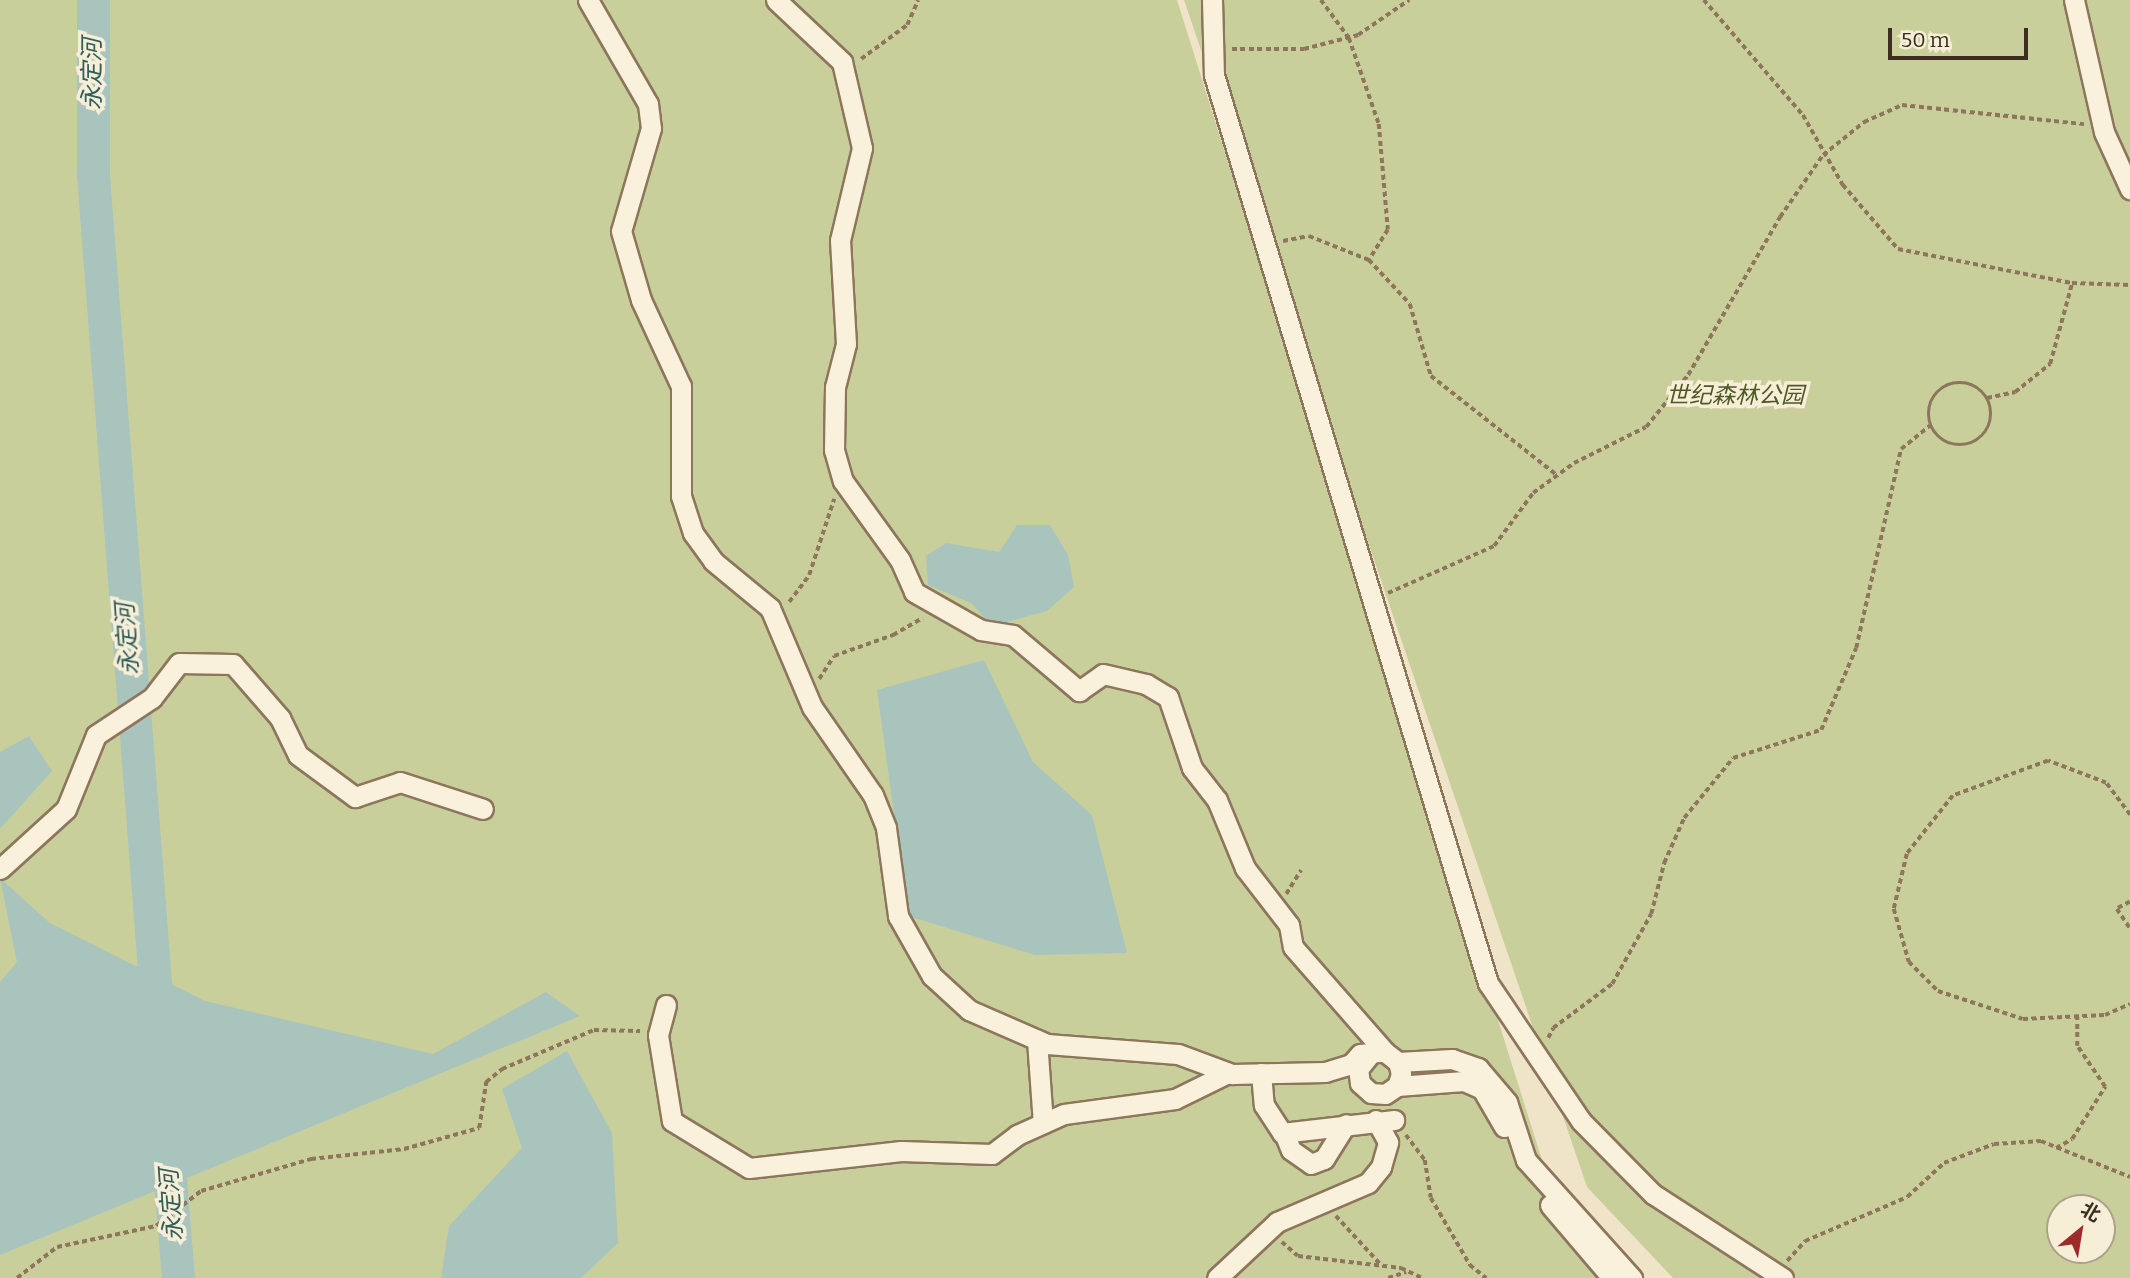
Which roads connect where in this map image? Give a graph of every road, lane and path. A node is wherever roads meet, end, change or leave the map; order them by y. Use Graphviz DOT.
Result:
graph roads {
  1 [pos="588,0"];
  2 [pos="776,0"];
  3 [pos="918,0"];
  4 [pos="1212,0"];
  5 [pos="1321,0"];
  6 [pos="1409,0"];
  7 [pos="1704,0"];
  8 [pos="2074,0"];
  9 [pos="1349,38"];
  10 [pos="1216,50"];
  11 [pos="843,67"];
  12 [pos="2104,132"];
  13 [pos="1823,155"];
  14 [pos="2130,189"];
  15 [pos="1266,245"];
  16 [pos="1369,260"];
  17 [pos="2072,283"];
  18 [pos="2130,285"];
  19 [pos="1987,398"];
  20 [pos="1931,425"];
  21 [pos="841,474"];
  22 [pos="1557,475"];
  23 [pos="1373,599"];
  24 [pos="939,608"];
  25 [pos="775,621"];
  26 [pos="808,699"];
  27 [pos="483,809"];
  28 [pos="2130,815"];
  29 [pos="0,869"];
  30 [pos="1301,870"];
  31 [pos="2130,902"];
  32 [pos="1274,906"];
  33 [pos="2130,928"];
  34 [pos="2130,1004"];
  35 [pos="666,1005"];
  36 [pos="2077,1016"];
  37 [pos="660,1027"];
  38 [pos="1037,1040"];
  39 [pos="1385,1056"];
  40 [pos="1539,1058"];
  41 [pos="1228,1073"];
  42 [pos="1261,1073"];
  43 [pos="1397,1086"];
  44 [pos="1385,1120"];
  45 [pos="1043,1123"];
  46 [pos="1346,1124"];
  47 [pos="1284,1133"];
  48 [pos="2056,1148"];
  49 [pos="2130,1177"];
  50 [pos="1328,1198"];
  51 [pos="1272,1228"];
  52 [pos="1384,1268"];
  53 [pos="1407,1271"];
  54 [pos="1780,1276"];
  55 [pos="17,1278"];
  56 [pos="1217,1278"];
  57 [pos="1388,1278"];
  58 [pos="1422,1278"];
  59 [pos="1486,1278"];
  60 [pos="1612,1278"];
  61 [pos="1632,1278"];
  1 -- 25 [label="lane"];
  2 -- 11 [label="lane"];
  3 -- 11 [label="path"];
  4 -- 10 [label="lane"];
  5 -- 9 [label="path"];
  6 -- 9 [label="path"];
  7 -- 13 [label="path"];
  8 -- 12 [label="lane"];
  9 -- 10 [label="path"];
  9 -- 16 [label="path"];
  10 -- 15 [label="lane"];
  11 -- 21 [label="lane"];
  12 -- 13 [label="path"];
  12 -- 14 [label="lane"];
  13 -- 17 [label="path"];
  13 -- 22 [label="path"];
  15 -- 16 [label="path"];
  15 -- 23 [label="lane"];
  16 -- 22 [label="path"];
  17 -- 18 [label="path"];
  17 -- 19 [label="path"];
  19 -- 20 [label="path"];
  19 -- 20 [label="path"];
  20 -- 40 [label="path"];
  21 -- 24 [label="lane"];
  21 -- 25 [label="path"];
  22 -- 23 [label="path"];
  23 -- 40 [label="lane"];
  24 -- 26 [label="path"];
  24 -- 32 [label="lane"];
  25 -- 26 [label="lane"];
  26 -- 38 [label="lane"];
  27 -- 29 [label="lane"];
  28 -- 36 [label="path"];
  30 -- 32 [label="path"];
  31 -- 33 [label="path"];
  32 -- 39 [label="lane"];
  34 -- 36 [label="path"];
  35 -- 37 [label="lane"];
  36 -- 48 [label="path"];
  37 -- 45 [label="lane"];
  37 -- 55 [label="path"];
  38 -- 41 [label="lane"];
  38 -- 45 [label="lane"];
  39 -- 42 [label="lane"];
  39 -- 43 [label="lane"];
  39 -- 43 [label="lane"];
  39 -- 61 [label="lane"];
  40 -- 54 [label="lane"];
  41 -- 42 [label="lane"];
  41 -- 45 [label="lane"];
  42 -- 47 [label="lane"];
  43 -- 60 [label="lane"];
  44 -- 46 [label="lane"];
  44 -- 50 [label="lane"];
  44 -- 59 [label="path"];
  46 -- 47 [label="lane"];
  46 -- 47 [label="lane"];
  48 -- 49 [label="path"];
  48 -- 54 [label="path"];
  50 -- 51 [label="lane"];
  50 -- 52 [label="path"];
  51 -- 52 [label="path"];
  51 -- 56 [label="lane"];
  52 -- 53 [label="path"];
  53 -- 57 [label="path"];
  53 -- 58 [label="path"];
}
